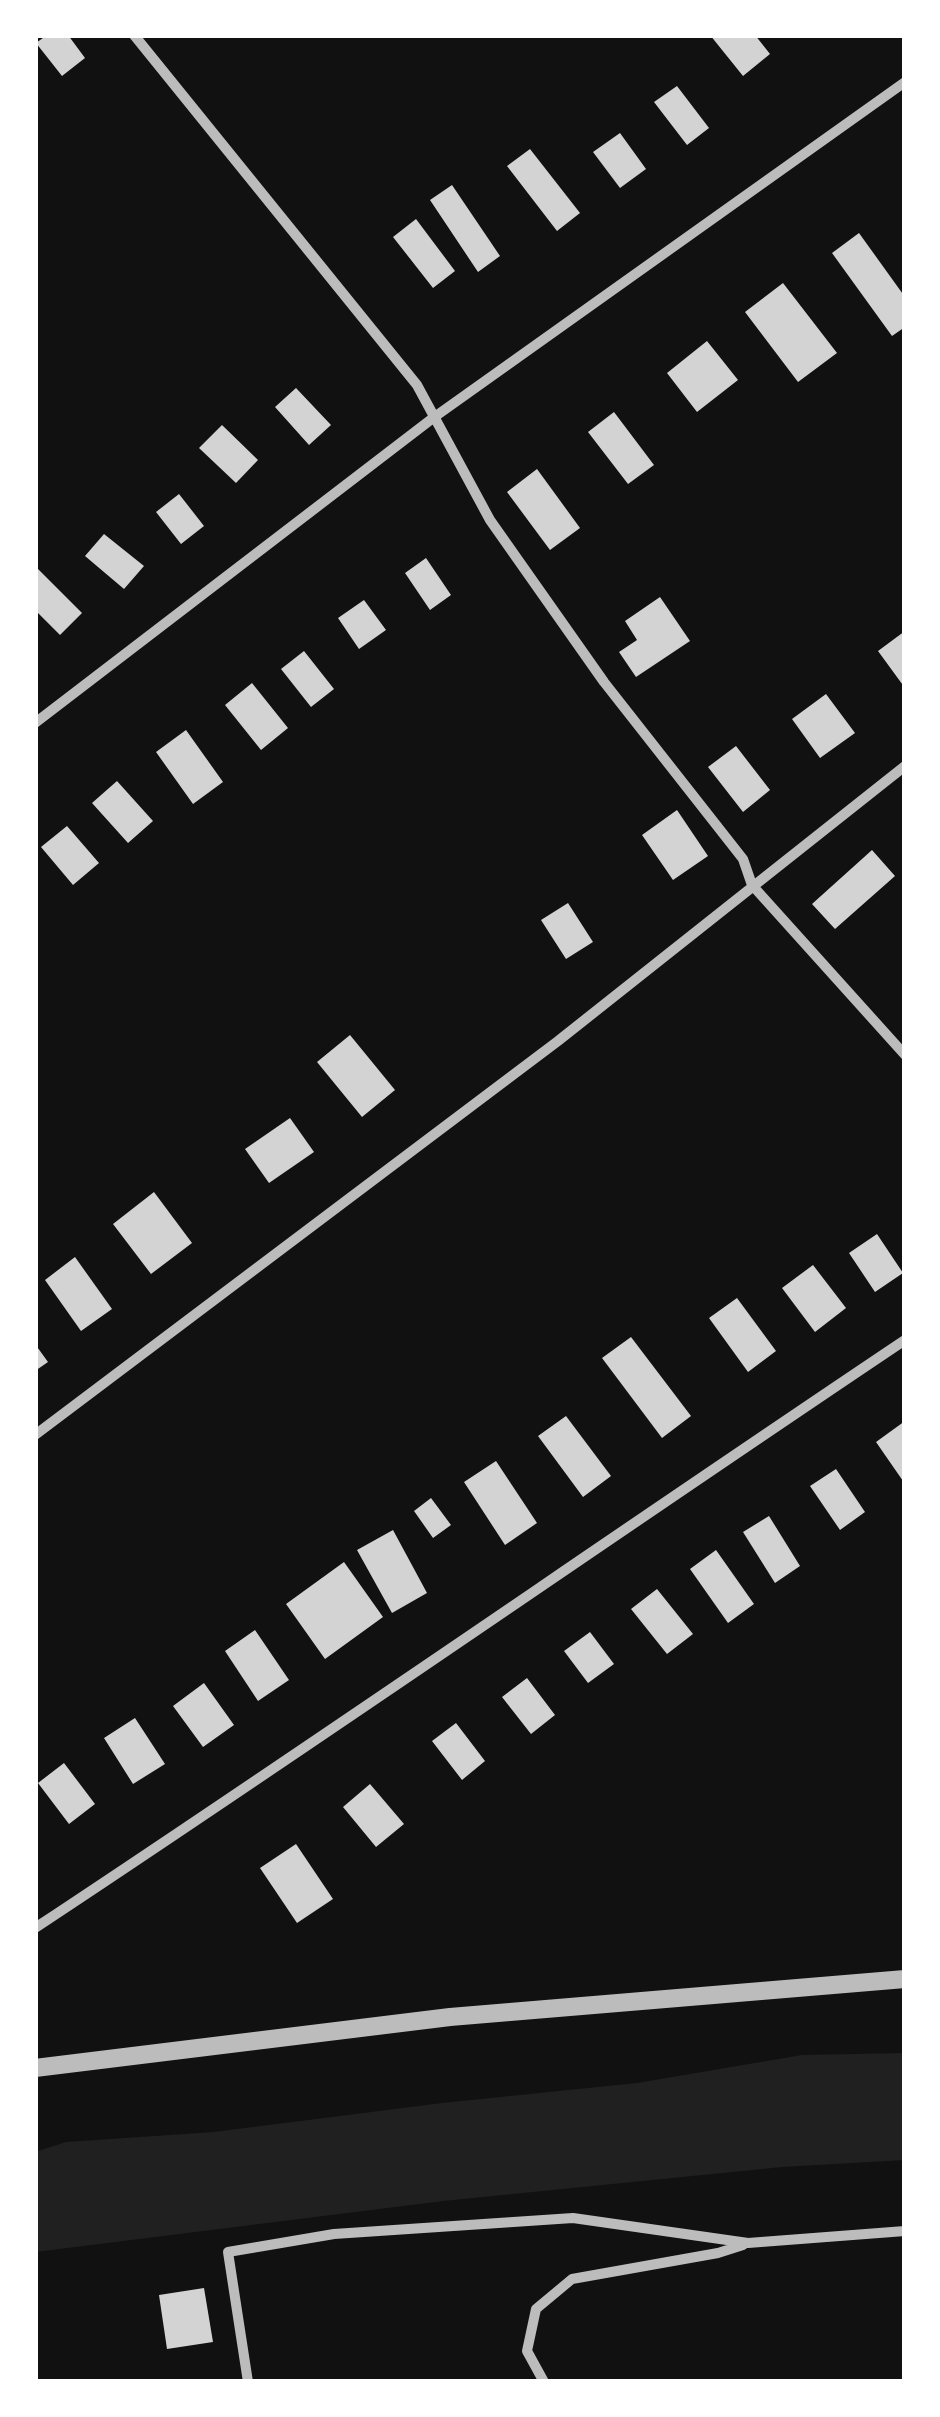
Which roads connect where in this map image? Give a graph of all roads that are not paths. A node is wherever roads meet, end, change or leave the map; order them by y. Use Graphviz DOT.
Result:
graph roads {
  1 [pos="134,35"];
  2 [pos="905,82"];
  3 [pos="434,418"];
  4 [pos="35,723"];
  5 [pos="905,766"];
  6 [pos="752,885"];
  7 [pos="905,1055"];
  8 [pos="905,1340"];
  9 [pos="35,1435"];
  10 [pos="35,1928"];
  11 [pos="905,1979"];
  12 [pos="35,2068"];
  13 [pos="905,2231"];
  14 [pos="748,2243"];
  15 [pos="248,2382"];
  16 [pos="544,2382"];
  1 -- 3 [label="street"];
  2 -- 3 [label="street"];
  3 -- 4 [label="street"];
  3 -- 6 [label="street"];
  5 -- 6 [label="street"];
  6 -- 7 [label="street"];
  6 -- 9 [label="street"];
  8 -- 10 [label="street"];
  11 -- 12 [label="street"];
  13 -- 14 [label="street"];
  14 -- 15 [label="street"];
  14 -- 16 [label="street"];
}
